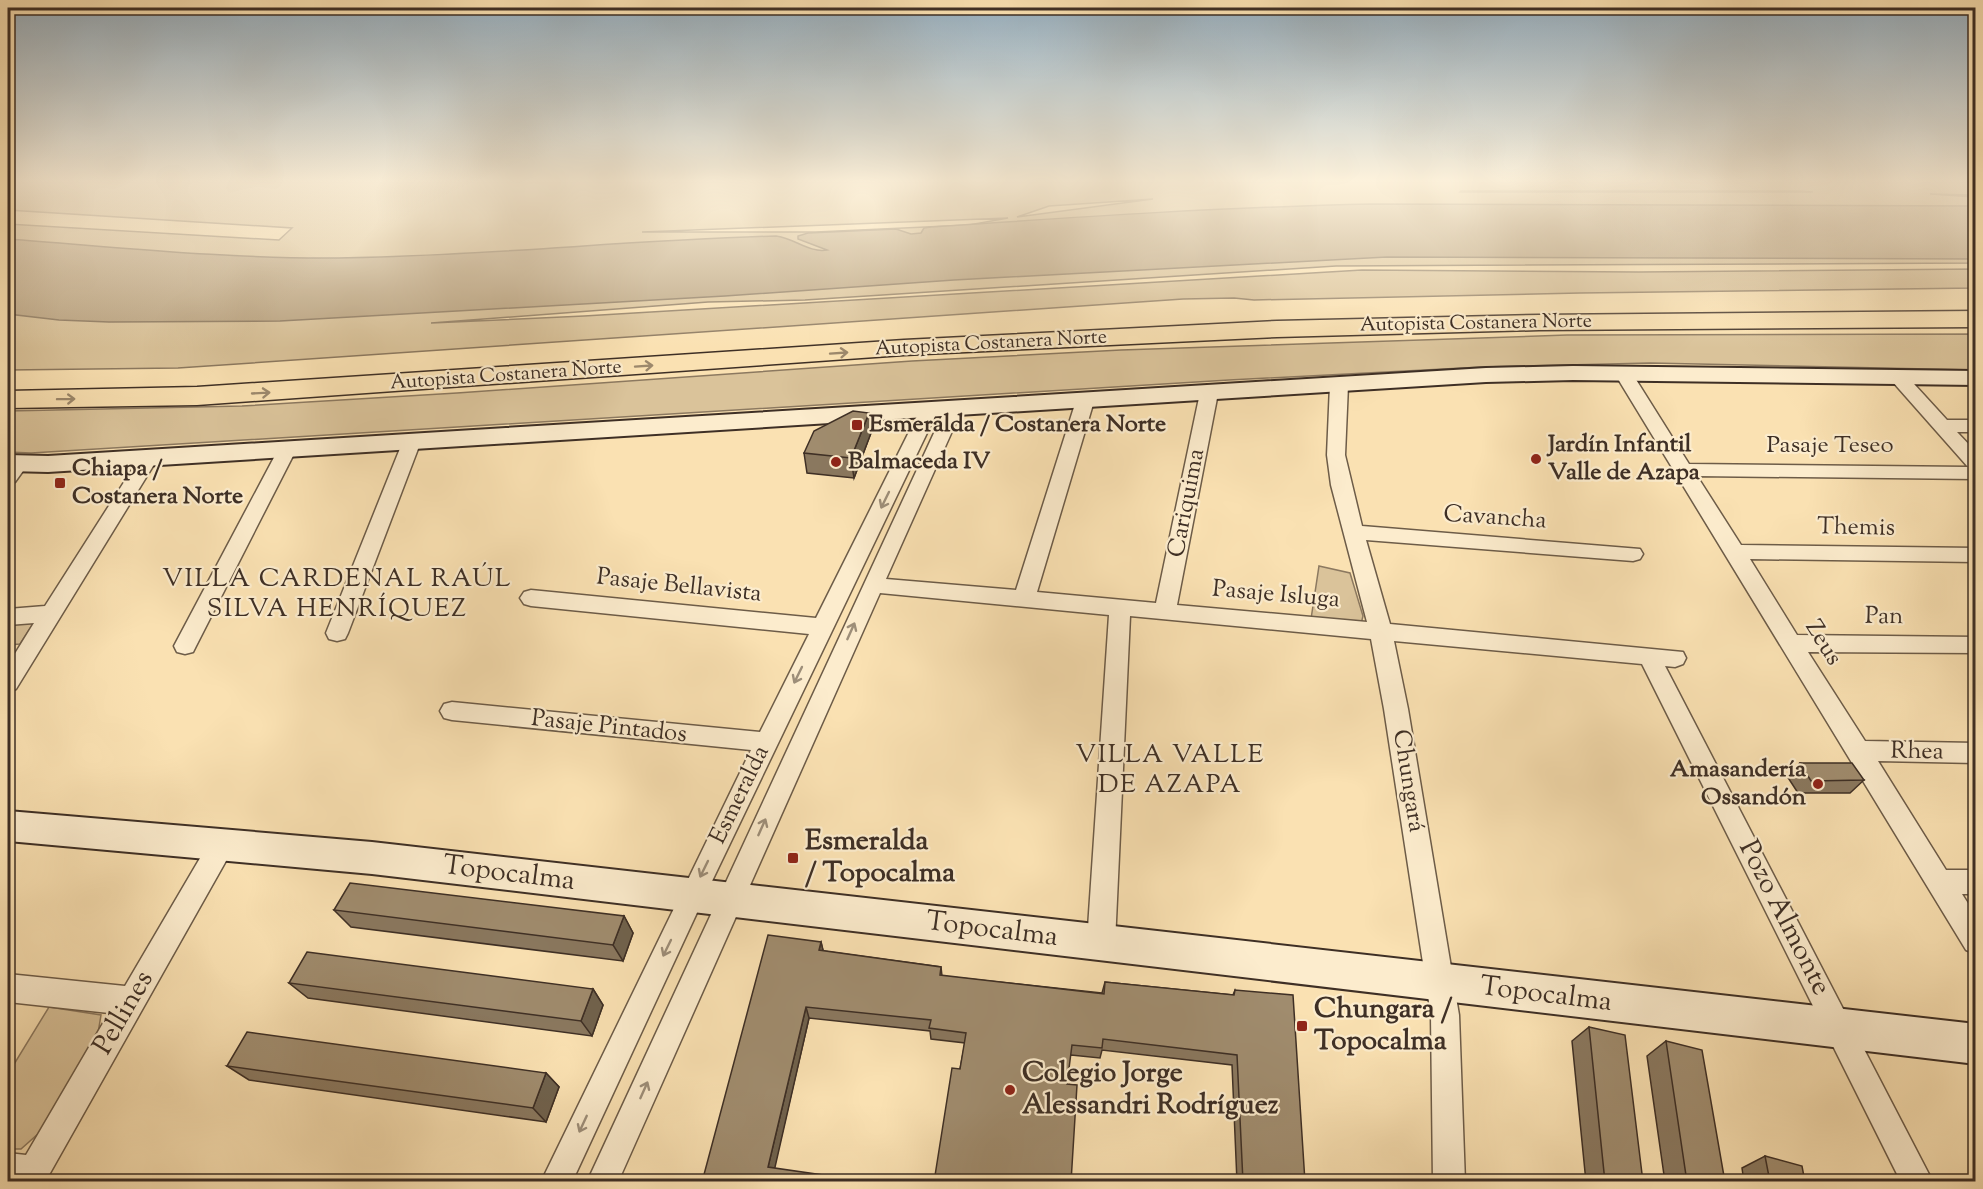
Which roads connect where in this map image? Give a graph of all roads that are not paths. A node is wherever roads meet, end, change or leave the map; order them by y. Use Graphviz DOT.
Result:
graph roads {
  1 [pos="1976,302"];
  2 [pos="1976,319"];
  3 [pos="1624,374"];
  4 [pos="1898,377"];
  5 [pos="1976,378"];
  6 [pos="8,380"];
  7 [pos="1339,385"];
  8 [pos="1209,393"];
  9 [pos="8,400"];
  10 [pos="1085,401"];
  11 [pos="941,410"];
  12 [pos="1941,426"];
  13 [pos="1976,426"];
  14 [pos="412,441"];
  15 [pos="288,448"];
  16 [pos="149,458"];
  17 [pos="1976,464"];
  18 [pos="11,468"];
  19 [pos="1684,470"];
  20 [pos="1976,473"];
  21 [pos="1354,532"];
  22 [pos="1735,552"];
  23 [pos="1633,554"];
  24 [pos="1976,555"];
  25 [pos="872,585"];
  26 [pos="531,598"];
  27 [pos="1024,599"];
  28 [pos="1119,608"];
  29 [pos="1165,612"];
  30 [pos="51,614"];
  31 [pos="8,617"];
  32 [pos="822,627"];
  33 [pos="1381,632"];
  34 [pos="337,633"];
  35 [pos="1791,643"];
  36 [pos="1976,645"];
  37 [pos="185,646"];
  38 [pos="1649,656"];
  39 [pos="1675,658"];
  40 [pos="8,683"];
  41 [pos="452,711"];
  42 [pos="766,742"];
  43 [pos="1858,751"];
  44 [pos="1976,753"];
  45 [pos="8,826"];
  46 [pos="222,844"];
  47 [pos="1939,882"];
  48 [pos="1976,882"];
  49 [pos="692,895"];
  50 [pos="729,900"];
  51 [pos="1976,941"];
  52 [pos="1101,943"];
  53 [pos="1440,982"];
  54 [pos="8,988"];
  55 [pos="132,1000"];
  56 [pos="1841,1029"];
  57 [pos="1976,1044"];
  58 [pos="23,1174"];
  59 [pos="556,1182"];
  60 [pos="602,1182"];
  61 [pos="1449,1182"];
  62 [pos="1918,1182"];
  1 -- 6 [label="highway, Autopista Costanera Norte"];
  9 -- 2 [label="highway, Autopista Costanera Norte, one-way"];
  3 -- 4 [label="street"];
  3 -- 7 [label="street"];
  3 -- 19 [label="street, Zeus"];
  4 -- 5 [label="street"];
  4 -- 12 [label="street"];
  7 -- 8 [label="street"];
  7 -- 21 [label="street, Chungará"];
  8 -- 10 [label="street"];
  8 -- 29 [label="street, Cariquima"];
  10 -- 11 [label="street"];
  10 -- 27 [label="street"];
  11 -- 14 [label="street"];
  11 -- 25 [label="street, Esmeralda"];
  11 -- 32 [label="street, Esmeralda, one-way"];
  12 -- 13 [label="street"];
  12 -- 17 [label="street"];
  14 -- 15 [label="street"];
  14 -- 34 [label="street"];
  15 -- 16 [label="street"];
  15 -- 37 [label="street"];
  16 -- 18 [label="street"];
  16 -- 30 [label="street"];
  19 -- 20 [label="street, Pasaje Teseo"];
  19 -- 22 [label="street, Zeus"];
  21 -- 23 [label="street, Cavancha"];
  21 -- 33 [label="street, Chungará"];
  22 -- 24 [label="street, Themis"];
  22 -- 35 [label="street, Zeus"];
  25 -- 27 [label="street, Pasaje Isluga"];
  50 -- 25 [label="street, Esmeralda, one-way"];
  26 -- 32 [label="street, Pasaje Bellavista"];
  27 -- 28 [label="street, Pasaje Isluga"];
  28 -- 29 [label="street, Pasaje Isluga"];
  28 -- 52 [label="street"];
  29 -- 33 [label="street, Pasaje Isluga"];
  30 -- 31 [label="street"];
  30 -- 40 [label="street"];
  32 -- 42 [label="street, Esmeralda, one-way"];
  33 -- 38 [label="street, Pasaje Isluga"];
  33 -- 53 [label="street, Chungará"];
  35 -- 36 [label="street, Pan"];
  35 -- 43 [label="street, Zeus"];
  38 -- 39 [label="street, Pasaje Isluga"];
  38 -- 56 [label="street, Pozo Almonte"];
  41 -- 42 [label="street, Pasaje Pintados"];
  42 -- 49 [label="street, Esmeralda, one-way"];
  43 -- 44 [label="street, Rhea"];
  43 -- 47 [label="street, Zeus"];
  45 -- 46 [label="street, Topocalma"];
  46 -- 49 [label="street, Topocalma"];
  46 -- 55 [label="street, Pellines"];
  47 -- 48 [label="street"];
  47 -- 51 [label="street, Zeus"];
  49 -- 50 [label="street, Topocalma"];
  49 -- 59 [label="street, Esmeralda, one-way"];
  50 -- 52 [label="street, Topocalma"];
  60 -- 50 [label="street, Esmeralda, one-way"];
  52 -- 53 [label="street, Topocalma"];
  53 -- 56 [label="street, Topocalma"];
  53 -- 61 [label="street, Chungará"];
  54 -- 55 [label="street"];
  55 -- 58 [label="street, Pellines"];
  56 -- 57 [label="street, Topocalma"];
  56 -- 62 [label="street, Pozo Almonte"];
}
